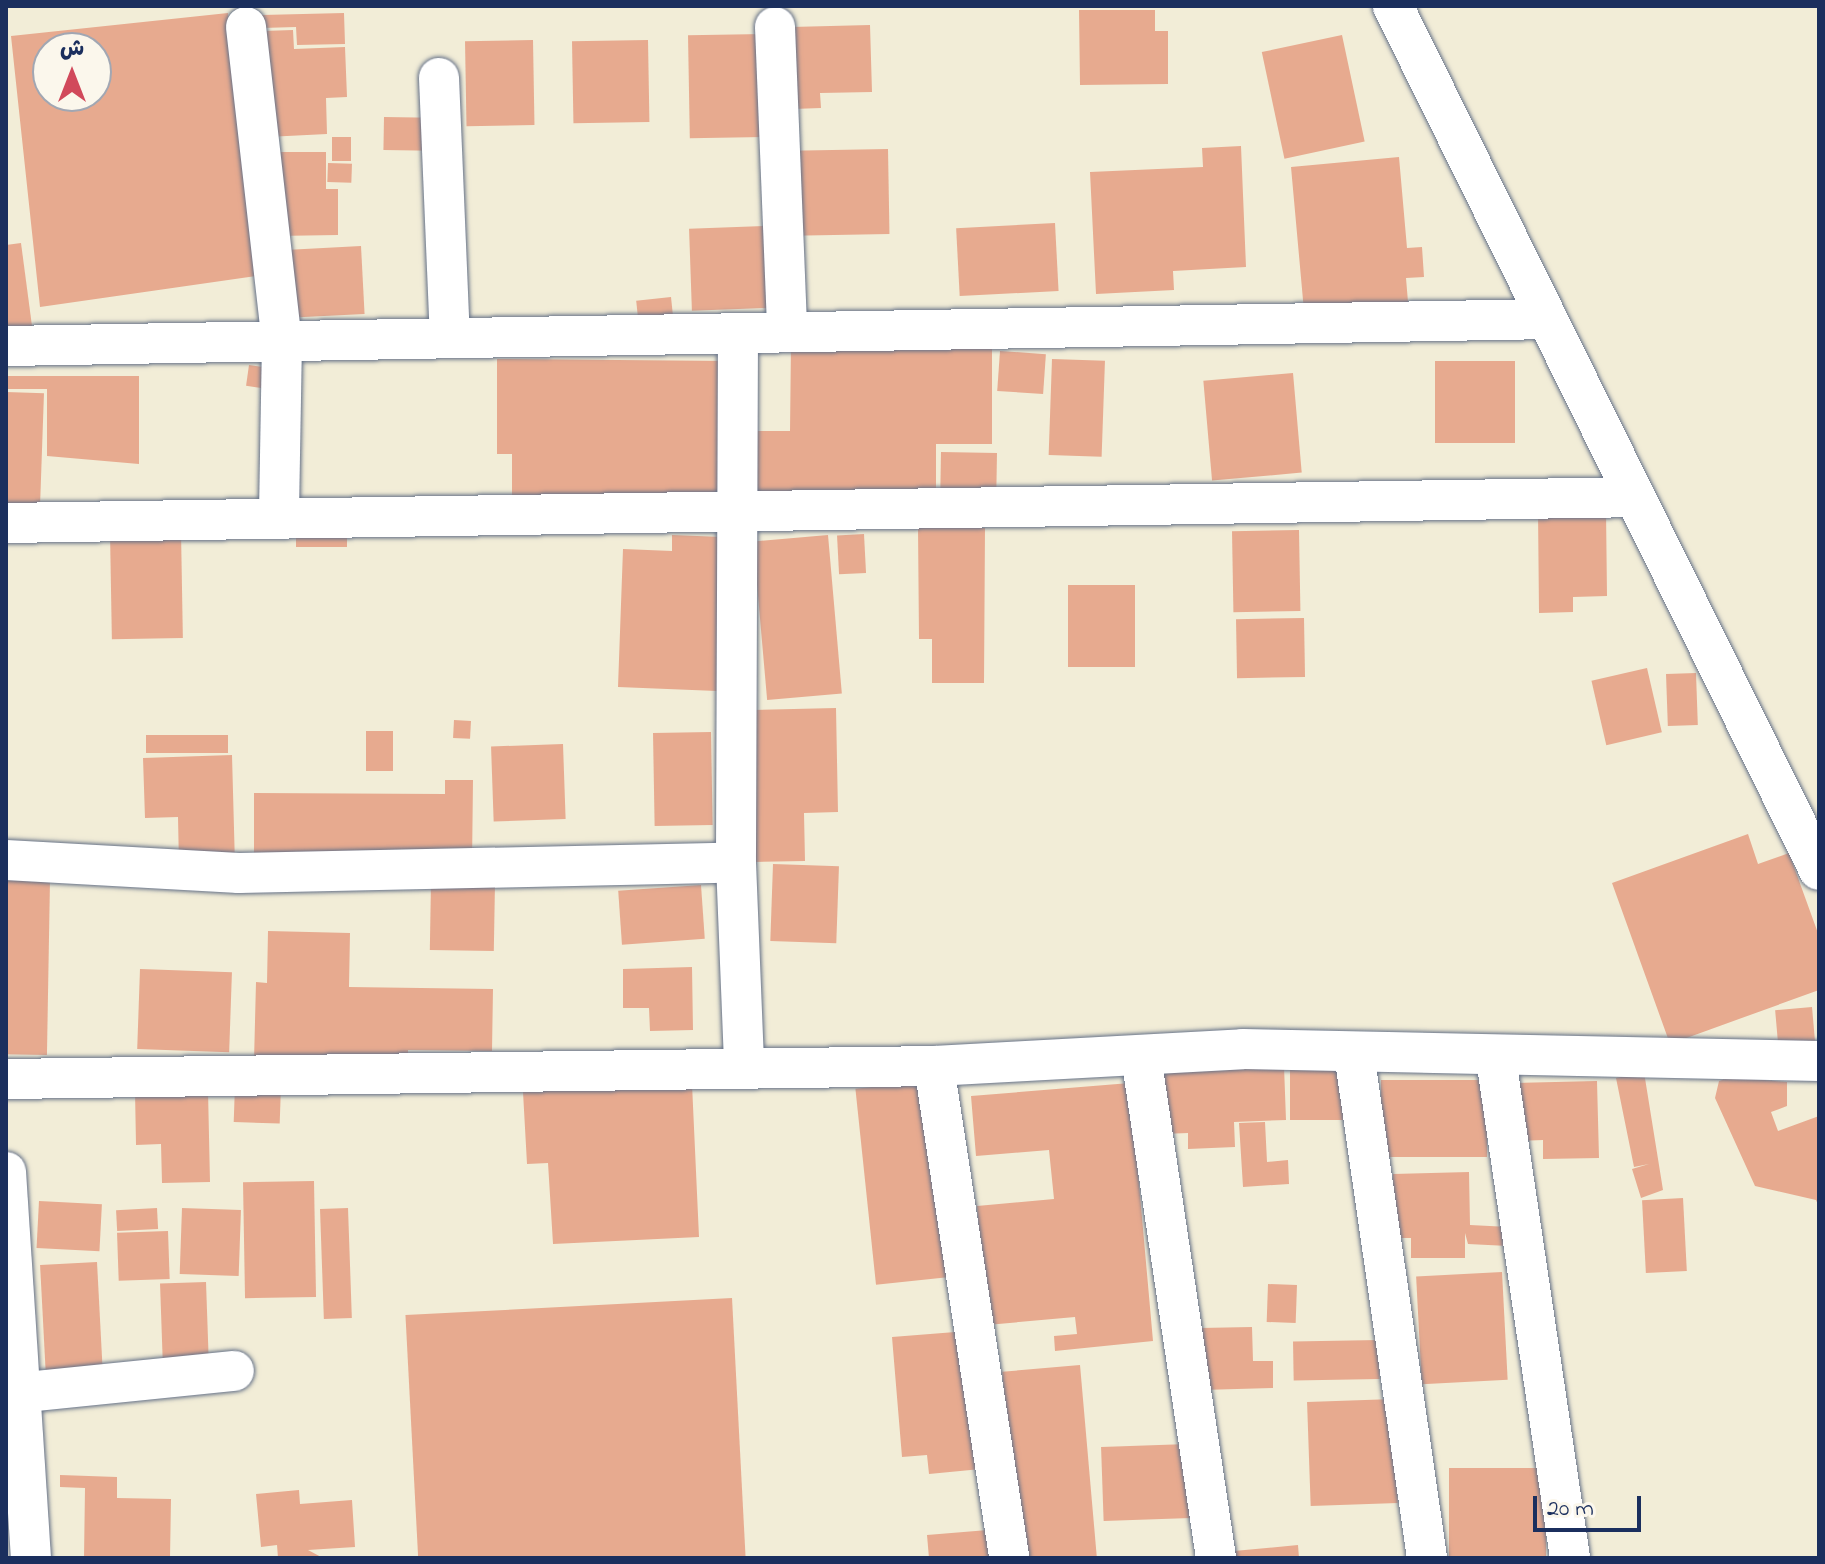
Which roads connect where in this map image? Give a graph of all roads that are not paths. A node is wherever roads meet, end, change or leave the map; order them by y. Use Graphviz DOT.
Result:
graph roads {
  1 [pos="1393,6"];
  2 [pos="246,27"];
  3 [pos="775,27"];
  4 [pos="439,78"];
  5 [pos="1547,319"];
  6 [pos="787,332"];
  7 [pos="738,333"];
  8 [pos="450,338"];
  9 [pos="282,341"];
  10 [pos="6,346"];
  11 [pos="1635,497"];
  12 [pos="736,511"];
  13 [pos="279,519"];
  14 [pos="6,523"];
  15 [pos="6,860"];
  16 [pos="736,863"];
  17 [pos="1819,870"];
  18 [pos="1354,1053"];
  19 [pos="1141,1056"];
  20 [pos="1496,1059"];
  21 [pos="1819,1061"];
  22 [pos="744,1066"];
  23 [pos="934,1066"];
  24 [pos="6,1079"];
  25 [pos="6,1172"];
  26 [pos="234,1371"];
  27 [pos="16,1393"];
  28 [pos="31,1558"];
  29 [pos="1009,1558"];
  30 [pos="1216,1558"];
  31 [pos="1427,1558"];
  32 [pos="1570,1558"];
  1 -- 5 [label="street"];
  2 -- 9 [label="street"];
  3 -- 6 [label="street"];
  4 -- 8 [label="street"];
  5 -- 6 [label="street"];
  5 -- 11 [label="street"];
  6 -- 7 [label="street"];
  7 -- 8 [label="street"];
  7 -- 12 [label="street"];
  8 -- 9 [label="street"];
  9 -- 10 [label="street"];
  9 -- 13 [label="street"];
  11 -- 12 [label="street"];
  11 -- 17 [label="street"];
  12 -- 13 [label="street"];
  12 -- 16 [label="street"];
  13 -- 14 [label="street"];
  15 -- 16 [label="street"];
  16 -- 22 [label="street"];
  18 -- 19 [label="street"];
  18 -- 20 [label="street"];
  18 -- 31 [label="street"];
  19 -- 23 [label="street"];
  19 -- 30 [label="street"];
  20 -- 21 [label="street"];
  20 -- 32 [label="street"];
  22 -- 23 [label="street"];
  22 -- 24 [label="street"];
  23 -- 29 [label="street"];
  25 -- 27 [label="street"];
  26 -- 27 [label="street"];
  27 -- 28 [label="street"];
}
